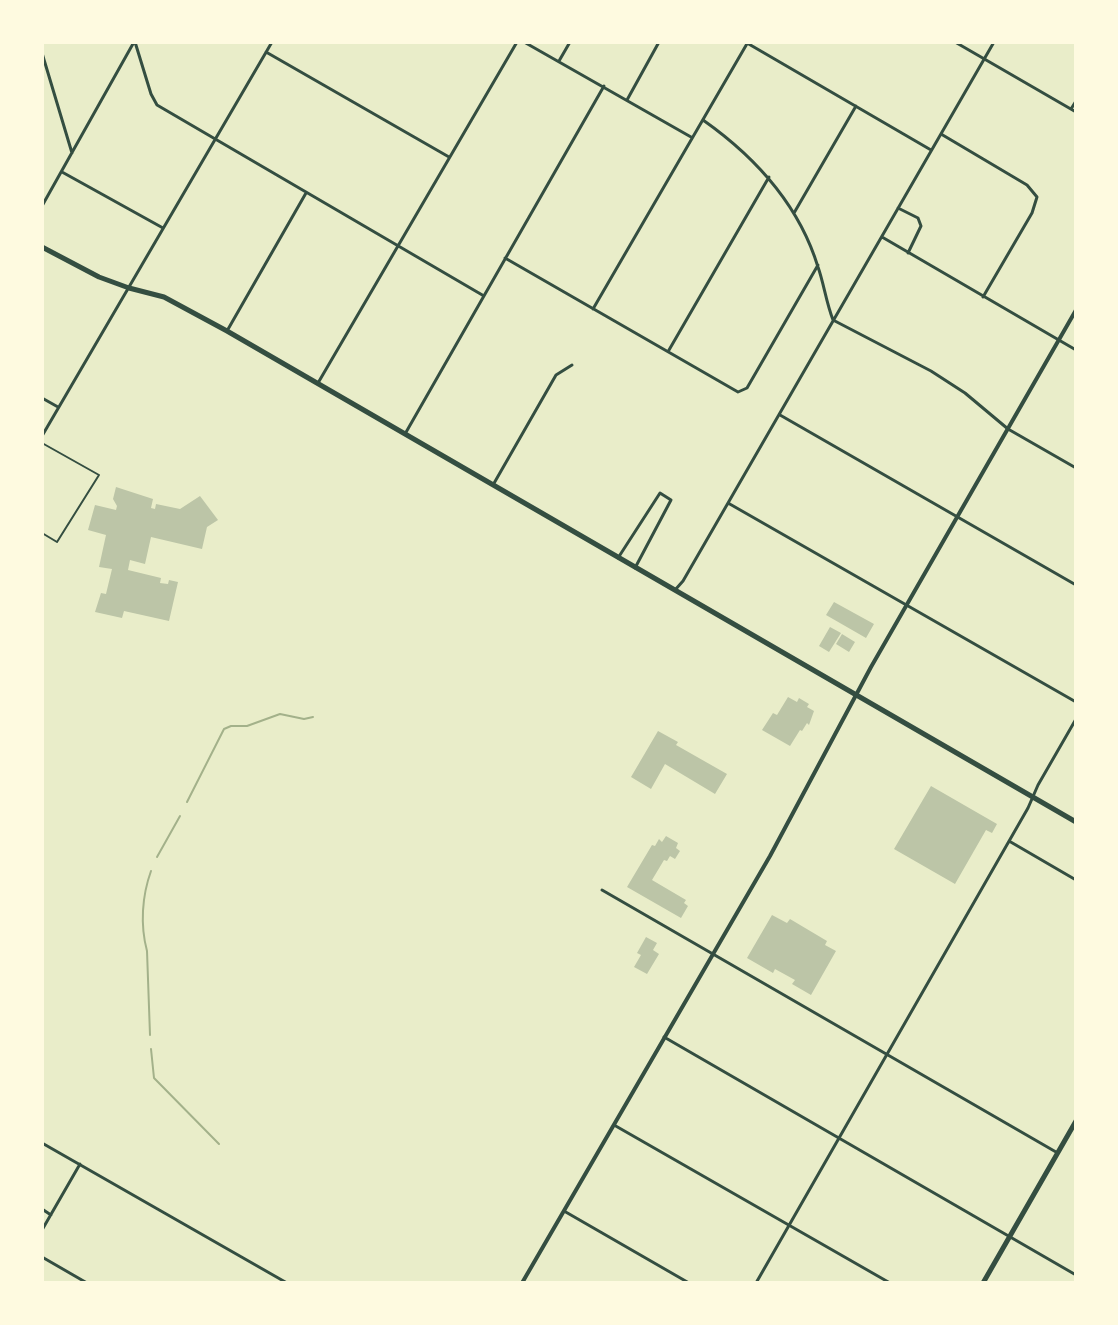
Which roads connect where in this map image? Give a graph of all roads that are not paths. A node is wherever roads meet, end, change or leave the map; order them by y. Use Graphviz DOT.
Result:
graph roads {
  1 [pos="135,42"];
  2 [pos="272,42"];
  3 [pos="517,42"];
  4 [pos="524,42"];
  5 [pos="570,42"];
  6 [pos="659,42"];
  7 [pos="748,42"];
  8 [pos="955,42"];
  9 [pos="994,42"];
  10 [pos="266,52"];
  11 [pos="42,53"];
  12 [pos="984,59"];
  13 [pos="559,61"];
  14 [pos="604,86"];
  15 [pos="627,100"];
  16 [pos="1076,101"];
  17 [pos="856,106"];
  18 [pos="1074,110"];
  19 [pos="703,120"];
  20 [pos="941,134"];
  21 [pos="215,138"];
  22 [pos="693,138"];
  23 [pos="932,150"];
  24 [pos="72,153"];
  25 [pos="449,157"];
  26 [pos="62,172"];
  27 [pos="769,177"];
  28 [pos="306,193"];
  29 [pos="42,206"];
  30 [pos="898,208"];
  31 [pos="794,213"];
  32 [pos="163,228"];
  33 [pos="882,237"];
  34 [pos="398,245"];
  35 [pos="42,247"];
  36 [pos="908,253"];
  37 [pos="505,258"];
  38 [pos="818,265"];
  39 [pos="129,288"];
  40 [pos="484,296"];
  41 [pos="983,297"];
  42 [pos="593,309"];
  43 [pos="1076,310"];
  44 [pos="833,320"];
  45 [pos="227,331"];
  46 [pos="1059,340"];
  47 [pos="669,350"];
  48 [pos="1076,350"];
  49 [pos="572,365"];
  50 [pos="318,383"];
  51 [pos="42,398"];
  52 [pos="58,407"];
  53 [pos="780,415"];
  54 [pos="1008,429"];
  55 [pos="405,434"];
  56 [pos="42,436"];
  57 [pos="42,443"];
  58 [pos="1076,468"];
  59 [pos="493,485"];
  60 [pos="728,503"];
  61 [pos="957,516"];
  62 [pos="42,533"];
  63 [pos="618,558"];
  64 [pos="635,568"];
  65 [pos="1076,585"];
  66 [pos="675,590"];
  67 [pos="906,605"];
  68 [pos="855,696"];
  69 [pos="1076,702"];
  70 [pos="1076,719"];
  71 [pos="1033,797"];
  72 [pos="1076,822"];
  73 [pos="1009,841"];
  74 [pos="1076,880"];
  75 [pos="602,890"];
  76 [pos="712,954"];
  77 [pos="664,1037"];
  78 [pos="887,1054"];
  79 [pos="1076,1121"];
  80 [pos="614,1125"];
  81 [pos="839,1139"];
  82 [pos="42,1143"];
  83 [pos="1058,1153"];
  84 [pos="80,1164"];
  85 [pos="42,1209"];
  86 [pos="564,1211"];
  87 [pos="51,1215"];
  88 [pos="789,1224"];
  89 [pos="42,1230"];
  90 [pos="1010,1236"];
  91 [pos="42,1257"];
  92 [pos="1076,1275"];
  93 [pos="87,1283"];
  94 [pos="287,1283"];
  95 [pos="522,1283"];
  96 [pos="689,1283"];
  97 [pos="756,1283"];
  98 [pos="890,1283"];
  99 [pos="983,1283"];
  1 -- 21 [label="street"];
  1 -- 24 [label="street"];
  2 -- 10 [label="street"];
  3 -- 25 [label="street"];
  4 -- 13 [label="street"];
  5 -- 13 [label="street"];
  6 -- 15 [label="street"];
  7 -- 17 [label="street"];
  7 -- 19 [label="street"];
  8 -- 12 [label="street"];
  9 -- 12 [label="street"];
  10 -- 21 [label="street"];
  10 -- 25 [label="street"];
  11 -- 24 [label="street"];
  12 -- 18 [label="street"];
  12 -- 20 [label="street"];
  13 -- 14 [label="street"];
  14 -- 15 [label="street"];
  14 -- 37 [label="street"];
  15 -- 22 [label="street"];
  16 -- 18 [label="street"];
  17 -- 23 [label="street"];
  17 -- 31 [label="street"];
  19 -- 22 [label="street"];
  19 -- 27 [label="street"];
  20 -- 23 [label="street"];
  20 -- 41 [label="street"];
  21 -- 28 [label="street"];
  21 -- 32 [label="street"];
  22 -- 42 [label="street"];
  23 -- 30 [label="street"];
  24 -- 26 [label="street"];
  25 -- 34 [label="street"];
  26 -- 29 [label="street"];
  26 -- 32 [label="street"];
  27 -- 31 [label="street"];
  27 -- 47 [label="street"];
  28 -- 34 [label="street"];
  28 -- 45 [label="street"];
  30 -- 33 [label="street"];
  30 -- 36 [label="street"];
  31 -- 38 [label="street"];
  32 -- 39 [label="street"];
  33 -- 36 [label="street"];
  33 -- 44 [label="street"];
  34 -- 40 [label="street"];
  34 -- 50 [label="street"];
  35 -- 39 [label="main road"];
  36 -- 41 [label="street"];
  37 -- 40 [label="street"];
  37 -- 42 [label="street"];
  38 -- 44 [label="street"];
  38 -- 47 [label="street"];
  39 -- 45 [label="main road"];
  39 -- 52 [label="street"];
  40 -- 55 [label="street"];
  41 -- 46 [label="street"];
  42 -- 47 [label="street"];
  43 -- 46 [label="street"];
  44 -- 53 [label="street"];
  44 -- 54 [label="street"];
  45 -- 50 [label="main road"];
  46 -- 48 [label="street"];
  46 -- 54 [label="street"];
  49 -- 59 [label="street"];
  50 -- 55 [label="main road"];
  51 -- 52 [label="street"];
  52 -- 56 [label="street"];
  53 -- 60 [label="street"];
  53 -- 61 [label="street"];
  54 -- 58 [label="street"];
  54 -- 61 [label="street"];
  55 -- 59 [label="main road"];
  57 -- 62 [label="lane"];
  59 -- 63 [label="main road"];
  60 -- 66 [label="street"];
  60 -- 67 [label="street"];
  61 -- 65 [label="street"];
  61 -- 67 [label="street"];
  63 -- 64 [label="main road"];
  63 -- 64 [label="street"];
  64 -- 66 [label="main road"];
  66 -- 68 [label="main road"];
  67 -- 68 [label="street"];
  67 -- 69 [label="street"];
  68 -- 71 [label="main road"];
  68 -- 76 [label="street"];
  70 -- 71 [label="street"];
  71 -- 72 [label="main road"];
  71 -- 73 [label="street"];
  73 -- 74 [label="street"];
  73 -- 78 [label="street"];
  75 -- 76 [label="street"];
  76 -- 77 [label="street"];
  76 -- 78 [label="street"];
  77 -- 80 [label="street"];
  77 -- 81 [label="street"];
  78 -- 81 [label="street"];
  78 -- 83 [label="street"];
  79 -- 83 [label="main road"];
  80 -- 86 [label="street"];
  80 -- 88 [label="street"];
  81 -- 88 [label="street"];
  81 -- 90 [label="street"];
  82 -- 84 [label="street"];
  83 -- 90 [label="main road"];
  84 -- 87 [label="street"];
  84 -- 94 [label="street"];
  85 -- 87 [label="street"];
  86 -- 95 [label="street"];
  86 -- 96 [label="street"];
  87 -- 89 [label="street"];
  88 -- 97 [label="street"];
  88 -- 98 [label="street"];
  90 -- 92 [label="street"];
  90 -- 99 [label="main road"];
  91 -- 93 [label="street"];
}
